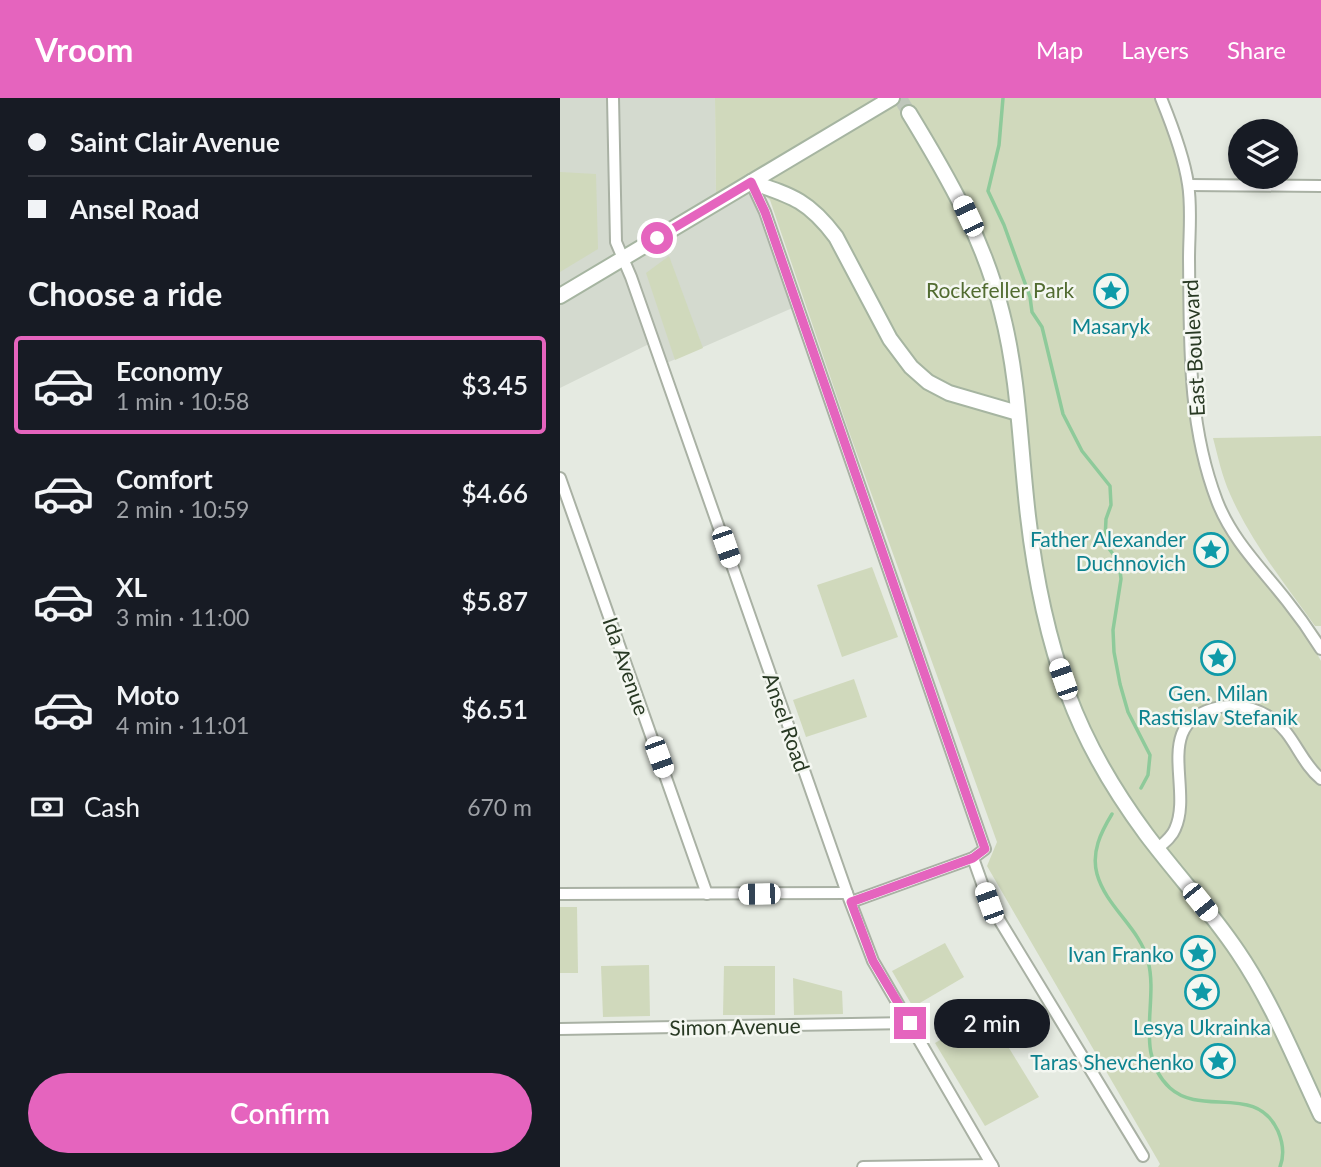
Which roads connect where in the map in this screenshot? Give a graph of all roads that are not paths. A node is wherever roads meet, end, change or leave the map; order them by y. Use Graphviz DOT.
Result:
graph roads {
  1 [pos="613,98"];
  2 [pos="892,98"];
  3 [pos="1161,98"];
  4 [pos="909,113"];
  5 [pos="751,182"];
  6 [pos="1188,185"];
  7 [pos="1321,186"];
  8 [pos="624,258"];
  9 [pos="560,296"];
  10 [pos="1018,412"];
  11 [pos="560,478"];
  12 [pos="1321,649"];
  13 [pos="1321,779"];
  14 [pos="1157,849"];
  15 [pos="973,858"];
  16 [pos="561,892"];
  17 [pos="707,894"];
  18 [pos="849,897"];
  19 [pos="910,1023"];
  20 [pos="560,1029"];
  21 [pos="1321,1115"];
  22 [pos="1143,1156"];
  23 [pos="993,1166"];
  24 [pos="863,1167"];
  1 -- 8 [label="street, Ansel Road"];
  2 -- 5 [label="main road"];
  3 -- 6 [label="street, East Boulevard"];
  4 -- 10 [label="main road"];
  5 -- 8 [label="main road"];
  5 -- 10 [label="main road"];
  5 -- 15 [label="street"];
  6 -- 7 [label="street"];
  6 -- 12 [label="street, East Boulevard"];
  8 -- 9 [label="main road"];
  8 -- 18 [label="street, Ansel Road"];
  10 -- 14 [label="main road"];
  11 -- 17 [label="street, Ida Avenue"];
  13 -- 14 [label="street"];
  14 -- 21 [label="main road"];
  15 -- 18 [label="street"];
  15 -- 22 [label="street"];
  16 -- 17 [label="street"];
  17 -- 18 [label="street"];
  18 -- 19 [label="street, Ansel Road"];
  19 -- 20 [label="street, Simon Avenue"];
  19 -- 23 [label="street, Ansel Road"];
  23 -- 24 [label="street"];
}
